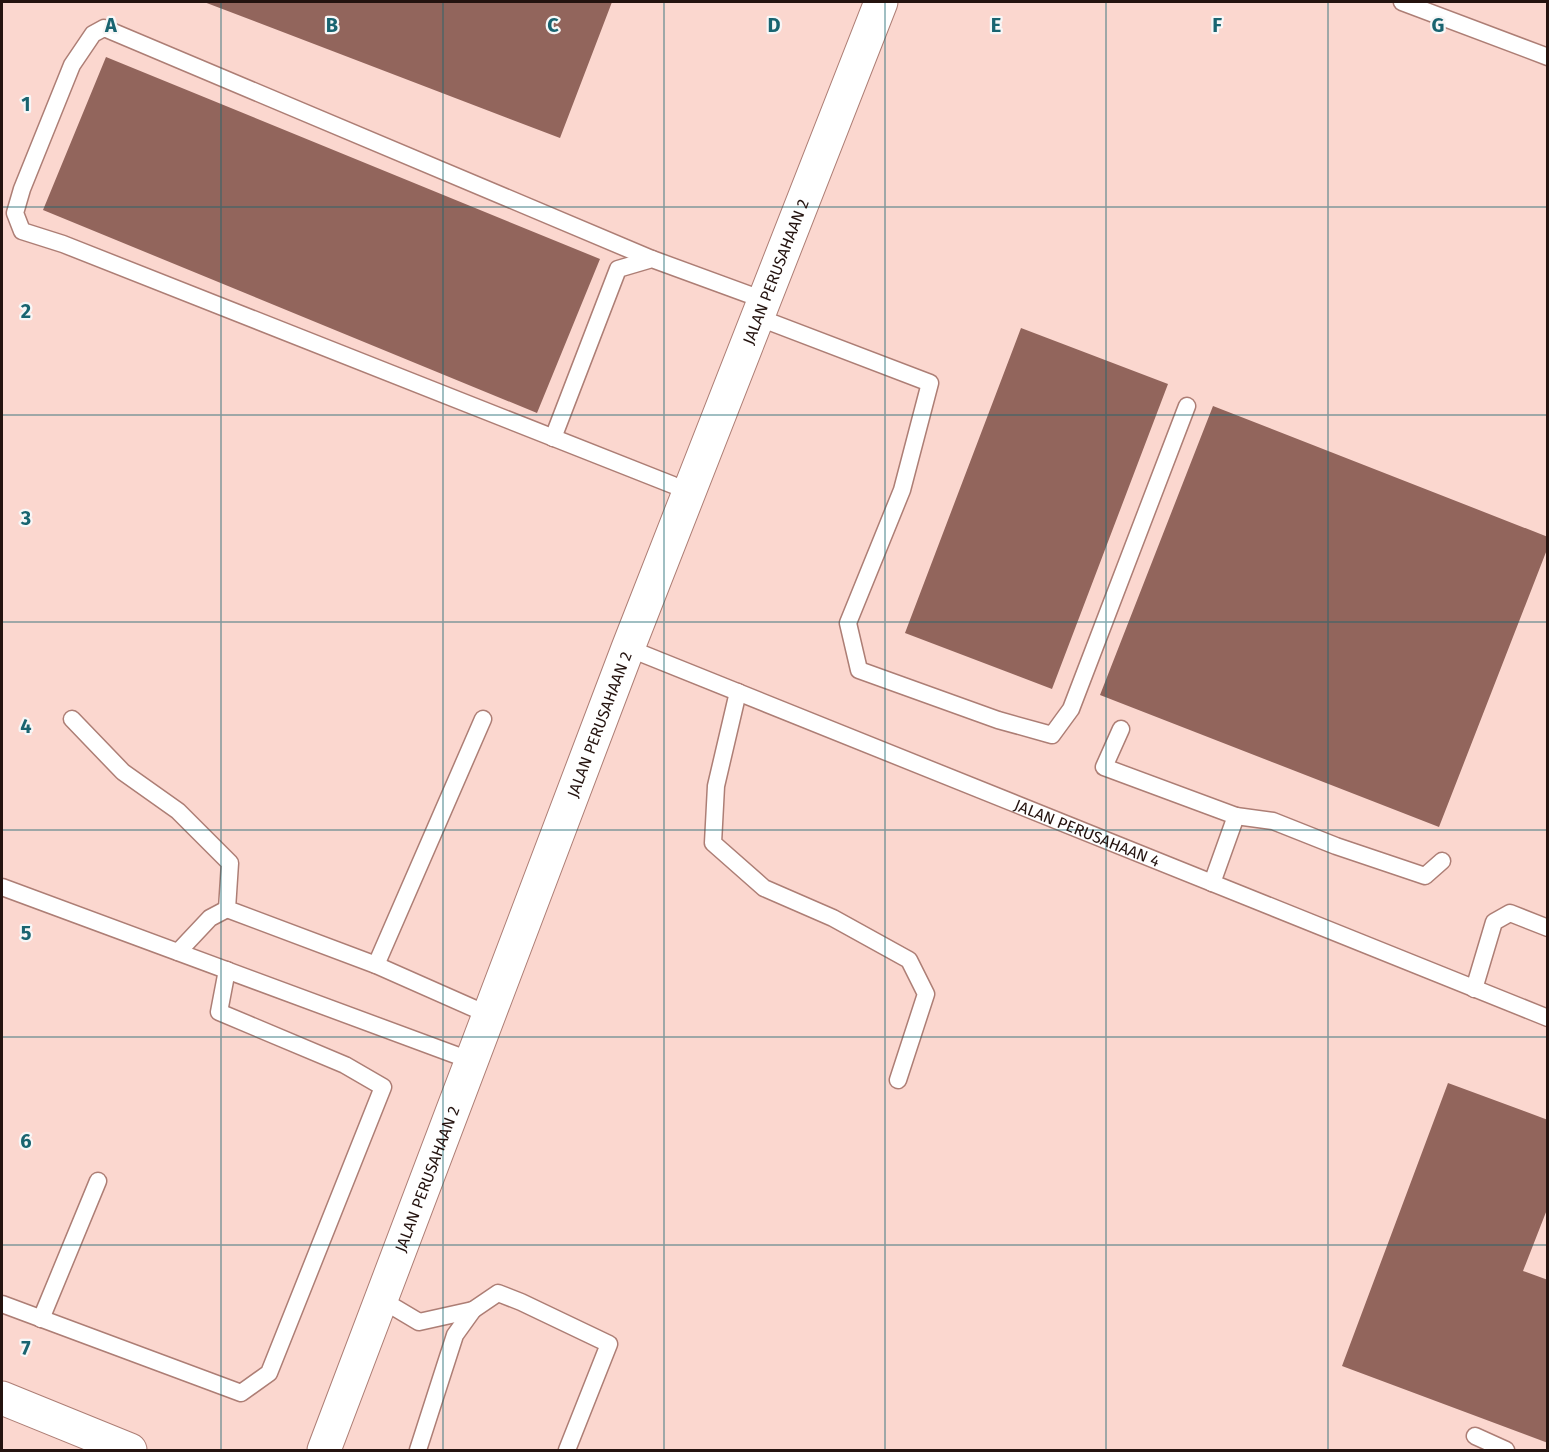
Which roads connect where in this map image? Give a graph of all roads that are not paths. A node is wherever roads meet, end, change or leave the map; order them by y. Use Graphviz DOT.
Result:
graph roads {
  1 [pos="881,2"];
  2 [pos="1402,2"];
  3 [pos="1548,57"];
  4 [pos="652,260"];
  5 [pos="761,309"];
  6 [pos="1187,406"];
  7 [pos="553,438"];
  8 [pos="673,485"];
  9 [pos="628,648"];
  10 [pos="738,692"];
  11 [pos="72,719"];
  12 [pos="483,719"];
  13 [pos="1121,729"];
  14 [pos="1236,816"];
  15 [pos="1442,861"];
  16 [pos="1212,883"];
  17 [pos="2,890"];
  18 [pos="227,909"];
  19 [pos="1548,928"];
  20 [pos="178,952"];
  21 [pos="376,965"];
  22 [pos="227,970"];
  23 [pos="1474,989"];
  24 [pos="489,1015"];
  25 [pos="1548,1018"];
  26 [pos="472,1060"];
  27 [pos="898,1080"];
  28 [pos="98,1181"];
  29 [pos="382,1300"];
  30 [pos="2,1304"];
  31 [pos="473,1310"];
  32 [pos="41,1319"];
  33 [pos="2,1398"];
  34 [pos="1475,1436"];
  35 [pos="130,1450"];
  36 [pos="324,1450"];
  37 [pos="418,1450"];
  38 [pos="567,1450"];
  39 [pos="1506,1450"];
  1 -- 5 [label="street, JALAN PERUSAHAAN 2"];
  2 -- 3 [label="lane"];
  4 -- 5 [label="lane"];
  4 -- 7 [label="lane"];
  4 -- 7 [label="lane"];
  5 -- 6 [label="lane"];
  5 -- 9 [label="street, JALAN PERUSAHAAN 2"];
  7 -- 8 [label="lane"];
  9 -- 10 [label="lane, JALAN PERUSAHAAN 4"];
  9 -- 24 [label="street, JALAN PERUSAHAAN 2"];
  10 -- 16 [label="lane, JALAN PERUSAHAAN 4"];
  10 -- 27 [label="lane"];
  11 -- 18 [label="lane"];
  12 -- 21 [label="lane"];
  13 -- 14 [label="lane"];
  14 -- 15 [label="lane"];
  14 -- 16 [label="lane"];
  16 -- 23 [label="lane, JALAN PERUSAHAAN 4"];
  17 -- 20 [label="lane"];
  18 -- 20 [label="lane"];
  18 -- 21 [label="lane"];
  19 -- 23 [label="lane"];
  20 -- 22 [label="lane"];
  21 -- 24 [label="lane"];
  22 -- 26 [label="lane"];
  22 -- 32 [label="lane"];
  23 -- 25 [label="lane, JALAN PERUSAHAAN 4"];
  24 -- 26 [label="street, JALAN PERUSAHAAN 2"];
  26 -- 29 [label="street, JALAN PERUSAHAAN 2"];
  28 -- 32 [label="lane"];
  29 -- 31 [label="lane"];
  29 -- 36 [label="street, JALAN PERUSAHAAN 2"];
  30 -- 32 [label="lane"];
  31 -- 37 [label="lane"];
  31 -- 38 [label="lane"];
  33 -- 35 [label="street"];
  34 -- 39 [label="lane"];
}
